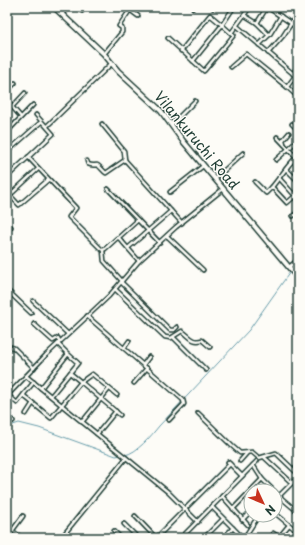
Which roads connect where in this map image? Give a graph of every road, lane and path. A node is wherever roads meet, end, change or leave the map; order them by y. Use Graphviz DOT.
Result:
graph roads {
  1 [pos="54,7"];
  2 [pos="68,7"];
  3 [pos="77,7"];
  4 [pos="132,7"];
  5 [pos="234,7"];
  6 [pos="250,7"];
  7 [pos="267,7"];
  8 [pos="130,10"];
  9 [pos="82,11"];
  10 [pos="62,14"];
  11 [pos="298,14"];
  12 [pos="244,15"];
  13 [pos="138,16"];
  14 [pos="281,16"];
  15 [pos="257,23"];
  16 [pos="292,24"];
  17 [pos="222,25"];
  18 [pos="237,26"];
  19 [pos="298,28"];
  20 [pos="231,33"];
  21 [pos="269,35"];
  22 [pos="168,38"];
  23 [pos="259,44"];
  24 [pos="181,51"];
  25 [pos="268,53"];
  26 [pos="104,54"];
  27 [pos="193,61"];
  28 [pos="112,64"];
  29 [pos="298,66"];
  30 [pos="231,67"];
  31 [pos="295,76"];
  32 [pos="15,83"];
  33 [pos="286,87"];
  34 [pos="7,91"];
  35 [pos="26,93"];
  36 [pos="298,97"];
  37 [pos="7,101"];
  38 [pos="195,101"];
  39 [pos="33,104"];
  40 [pos="12,107"];
  41 [pos="36,115"];
  42 [pos="21,117"];
  43 [pos="41,122"];
  44 [pos="102,124"];
  45 [pos="292,124"];
  46 [pos="7,125"];
  47 [pos="171,125"];
  48 [pos="47,126"];
  49 [pos="10,129"];
  50 [pos="298,130"];
  51 [pos="7,132"];
  52 [pos="289,133"];
  53 [pos="277,137"];
  54 [pos="298,140"];
  55 [pos="284,144"];
  56 [pos="7,148"];
  57 [pos="12,149"];
  58 [pos="288,149"];
  59 [pos="7,152"];
  60 [pos="243,153"];
  61 [pos="28,157"];
  62 [pos="297,157"];
  63 [pos="125,160"];
  64 [pos="276,160"];
  65 [pos="87,161"];
  66 [pos="203,166"];
  67 [pos="38,169"];
  68 [pos="286,169"];
  69 [pos="7,177"];
  70 [pos="280,178"];
  71 [pos="214,179"];
  72 [pos="48,180"];
  73 [pos="298,181"];
  74 [pos="255,182"];
  75 [pos="272,187"];
  76 [pos="108,189"];
  77 [pos="223,189"];
  78 [pos="7,192"];
  79 [pos="170,192"];
  80 [pos="10,195"];
  81 [pos="295,196"];
  82 [pos="298,199"];
  83 [pos="171,210"];
  84 [pos="298,212"];
  85 [pos="293,216"];
  86 [pos="138,220"];
  87 [pos="182,223"];
  88 [pos="11,227"];
  89 [pos="7,230"];
  90 [pos="148,230"];
  91 [pos="167,236"];
  92 [pos="118,238"];
  93 [pos="160,243"];
  94 [pos="128,248"];
  95 [pos="103,250"];
  96 [pos="298,260"];
  97 [pos="139,261"];
  98 [pos="291,269"];
  99 [pos="203,270"];
  100 [pos="298,278"];
  101 [pos="121,282"];
  102 [pos="115,289"];
  103 [pos="7,290"];
  104 [pos="33,301"];
  105 [pos="31,313"];
  106 [pos="87,316"];
  107 [pos="34,324"];
  108 [pos="177,327"];
  109 [pos="68,334"];
  110 [pos="173,336"];
  111 [pos="129,341"];
  112 [pos="59,343"];
  113 [pos="7,346"];
  114 [pos="210,347"];
  115 [pos="124,348"];
  116 [pos="68,354"];
  117 [pos="149,357"];
  118 [pos="143,365"];
  119 [pos="34,368"];
  120 [pos="147,368"];
  121 [pos="206,370"];
  122 [pos="70,373"];
  123 [pos="26,376"];
  124 [pos="34,382"];
  125 [pos="81,382"];
  126 [pos="134,383"];
  127 [pos="41,388"];
  128 [pos="109,389"];
  129 [pos="24,394"];
  130 [pos="7,395"];
  131 [pos="117,395"];
  132 [pos="51,396"];
  133 [pos="101,398"];
  134 [pos="34,403"];
  135 [pos="62,405"];
  136 [pos="116,411"];
  137 [pos="198,413"];
  138 [pos="26,414"];
  139 [pos="7,415"];
  140 [pos="120,415"];
  141 [pos="170,420"];
  142 [pos="13,422"];
  143 [pos="82,422"];
  144 [pos="97,434"];
  145 [pos="247,452"];
  146 [pos="264,456"];
  147 [pos="126,458"];
  148 [pos="240,461"];
  149 [pos="257,461"];
  150 [pos="253,466"];
  151 [pos="298,474"];
  152 [pos="242,476"];
  153 [pos="298,477"];
  154 [pos="262,479"];
  155 [pos="266,483"];
  156 [pos="292,484"];
  157 [pos="283,492"];
  158 [pos="222,496"];
  159 [pos="283,499"];
  160 [pos="212,507"];
  161 [pos="185,509"];
  162 [pos="233,509"];
  163 [pos="298,512"];
  164 [pos="23,516"];
  165 [pos="135,516"];
  166 [pos="223,518"];
  167 [pos="242,520"];
  168 [pos="283,520"];
  169 [pos="198,522"];
  170 [pos="254,523"];
  171 [pos="124,524"];
  172 [pos="248,525"];
  173 [pos="289,525"];
  174 [pos="7,527"];
  175 [pos="233,528"];
  176 [pos="12,531"];
  177 [pos="114,531"];
  178 [pos="298,532"];
  179 [pos="273,533"];
  180 [pos="240,535"];
  181 [pos="206,536"];
  182 [pos="22,538"];
  183 [pos="61,538"];
  184 [pos="120,538"];
  185 [pos="138,538"];
  186 [pos="156,538"];
  187 [pos="181,538"];
  188 [pos="223,538"];
  189 [pos="244,538"];
  1 -- 10 [label="street, Vilankuruchi Road"];
  2 -- 10 [label="street"];
  3 -- 9 [label="street"];
  4 -- 8 [label="street"];
  5 -- 17 [label="street"];
  6 -- 12 [label="street"];
  7 -- 14 [label="street"];
  7 -- 15 [label="street"];
  8 -- 13 [label="street"];
  8 -- 26 [label="street"];
  10 -- 26 [label="street, Vilankuruchi Road"];
  11 -- 16 [label="street"];
  12 -- 15 [label="street"];
  12 -- 18 [label="street"];
  14 -- 16 [label="street"];
  14 -- 21 [label="street"];
  15 -- 21 [label="street"];
  16 -- 19 [label="street"];
  16 -- 25 [label="street"];
  17 -- 20 [label="street"];
  17 -- 24 [label="street"];
  17 -- 27 [label="street"];
  18 -- 20 [label="street"];
  18 -- 23 [label="street"];
  20 -- 27 [label="street"];
  21 -- 23 [label="street"];
  22 -- 24 [label="street"];
  23 -- 25 [label="street"];
  24 -- 27 [label="street"];
  25 -- 31 [label="street"];
  26 -- 28 [label="street, Vilankuruchi Road"];
  28 -- 47 [label="street, Vilankuruchi Road"];
  28 -- 48 [label="street"];
  29 -- 31 [label="street"];
  30 -- 33 [label="street"];
  31 -- 33 [label="street"];
  32 -- 34 [label="street"];
  33 -- 36 [label="street"];
  35 -- 40 [label="street"];
  37 -- 40 [label="street"];
  38 -- 47 [label="street"];
  39 -- 42 [label="street"];
  40 -- 42 [label="street"];
  41 -- 43 [label="street"];
  42 -- 49 [label="street"];
  43 -- 48 [label="street"];
  43 -- 57 [label="street"];
  44 -- 63 [label="street"];
  45 -- 50 [label="street"];
  46 -- 49 [label="street"];
  47 -- 66 [label="street, Vilankuruchi Road"];
  48 -- 61 [label="street"];
  49 -- 51 [label="street"];
  52 -- 55 [label="street"];
  53 -- 55 [label="street"];
  54 -- 58 [label="street"];
  55 -- 58 [label="street"];
  56 -- 57 [label="street"];
  57 -- 59 [label="street"];
  58 -- 62 [label="street"];
  58 -- 64 [label="street"];
  60 -- 71 [label="street"];
  61 -- 67 [label="street"];
  61 -- 69 [label="street"];
  62 -- 68 [label="street"];
  63 -- 65 [label="street"];
  63 -- 83 [label="street"];
  66 -- 71 [label="street, Vilankuruchi Road"];
  66 -- 79 [label="street"];
  67 -- 72 [label="street"];
  67 -- 80 [label="street"];
  68 -- 70 [label="street"];
  68 -- 73 [label="street"];
  70 -- 75 [label="street"];
  70 -- 81 [label="street"];
  71 -- 77 [label="street, Vilankuruchi Road"];
  72 -- 80 [label="street"];
  72 -- 95 [label="street"];
  74 -- 75 [label="street"];
  75 -- 81 [label="street"];
  76 -- 86 [label="street"];
  77 -- 87 [label="street"];
  77 -- 98 [label="street, Vilankuruchi Road"];
  78 -- 80 [label="street"];
  81 -- 82 [label="street"];
  83 -- 87 [label="street"];
  83 -- 90 [label="street"];
  84 -- 85 [label="street"];
  86 -- 90 [label="street"];
  86 -- 92 [label="street"];
  87 -- 91 [label="street"];
  88 -- 89 [label="street"];
  90 -- 93 [label="street"];
  90 -- 94 [label="street"];
  91 -- 93 [label="street"];
  91 -- 99 [label="street"];
  92 -- 94 [label="street"];
  92 -- 95 [label="street"];
  93 -- 97 [label="street"];
  94 -- 97 [label="street"];
  95 -- 101 [label="street"];
  96 -- 98 [label="street"];
  97 -- 101 [label="street"];
  98 -- 100 [label="street, Vilankuruchi Road"];
  101 -- 102 [label="street"];
  101 -- 108 [label="street"];
  102 -- 106 [label="street"];
  102 -- 110 [label="street"];
  103 -- 105 [label="street"];
  104 -- 109 [label="street"];
  106 -- 109 [label="street"];
  106 -- 115 [label="street"];
  107 -- 112 [label="street"];
  109 -- 112 [label="street"];
  110 -- 114 [label="street"];
  110 -- 121 [label="street"];
  111 -- 115 [label="street"];
  112 -- 116 [label="street"];
  112 -- 119 [label="street"];
  113 -- 119 [label="street"];
  115 -- 118 [label="street"];
  116 -- 122 [label="street"];
  116 -- 127 [label="street"];
  117 -- 118 [label="street"];
  118 -- 120 [label="street"];
  119 -- 123 [label="street"];
  120 -- 126 [label="street"];
  120 -- 141 [label="street"];
  122 -- 125 [label="street"];
  122 -- 132 [label="street"];
  123 -- 124 [label="street"];
  123 -- 130 [label="street"];
  124 -- 127 [label="street"];
  124 -- 129 [label="street"];
  125 -- 128 [label="street"];
  125 -- 133 [label="street"];
  125 -- 135 [label="street"];
  127 -- 132 [label="street"];
  128 -- 131 [label="street"];
  128 -- 133 [label="street"];
  129 -- 130 [label="street"];
  129 -- 134 [label="street"];
  132 -- 135 [label="street"];
  133 -- 136 [label="street"];
  133 -- 143 [label="street"];
  134 -- 135 [label="street"];
  134 -- 138 [label="street"];
  135 -- 143 [label="street"];
  136 -- 140 [label="street"];
  136 -- 144 [label="street"];
  137 -- 145 [label="street"];
  139 -- 142 [label="street"];
  143 -- 144 [label="street"];
  144 -- 147 [label="street"];
  145 -- 146 [label="street"];
  145 -- 148 [label="street"];
  146 -- 151 [label="street"];
  146 -- 156 [label="street"];
  147 -- 161 [label="street"];
  147 -- 183 [label="street"];
  149 -- 150 [label="street"];
  150 -- 152 [label="street"];
  150 -- 154 [label="street"];
  152 -- 158 [label="street"];
  152 -- 161 [label="street"];
  153 -- 156 [label="street"];
  154 -- 155 [label="street"];
  154 -- 162 [label="street"];
  156 -- 157 [label="street"];
  158 -- 160 [label="street"];
  158 -- 162 [label="street"];
  159 -- 163 [label="street"];
  160 -- 166 [label="street"];
  160 -- 169 [label="street"];
  161 -- 169 [label="street"];
  161 -- 186 [label="street"];
  162 -- 167 [label="street"];
  164 -- 176 [label="street"];
  165 -- 186 [label="street"];
  166 -- 175 [label="street"];
  166 -- 181 [label="street"];
  167 -- 172 [label="street"];
  168 -- 173 [label="street"];
  169 -- 187 [label="street"];
  170 -- 189 [label="street"];
  171 -- 185 [label="street"];
  173 -- 178 [label="street"];
  173 -- 179 [label="street"];
  174 -- 176 [label="street"];
  175 -- 180 [label="street"];
  175 -- 188 [label="street"];
  176 -- 182 [label="street"];
  177 -- 184 [label="street"];
}
